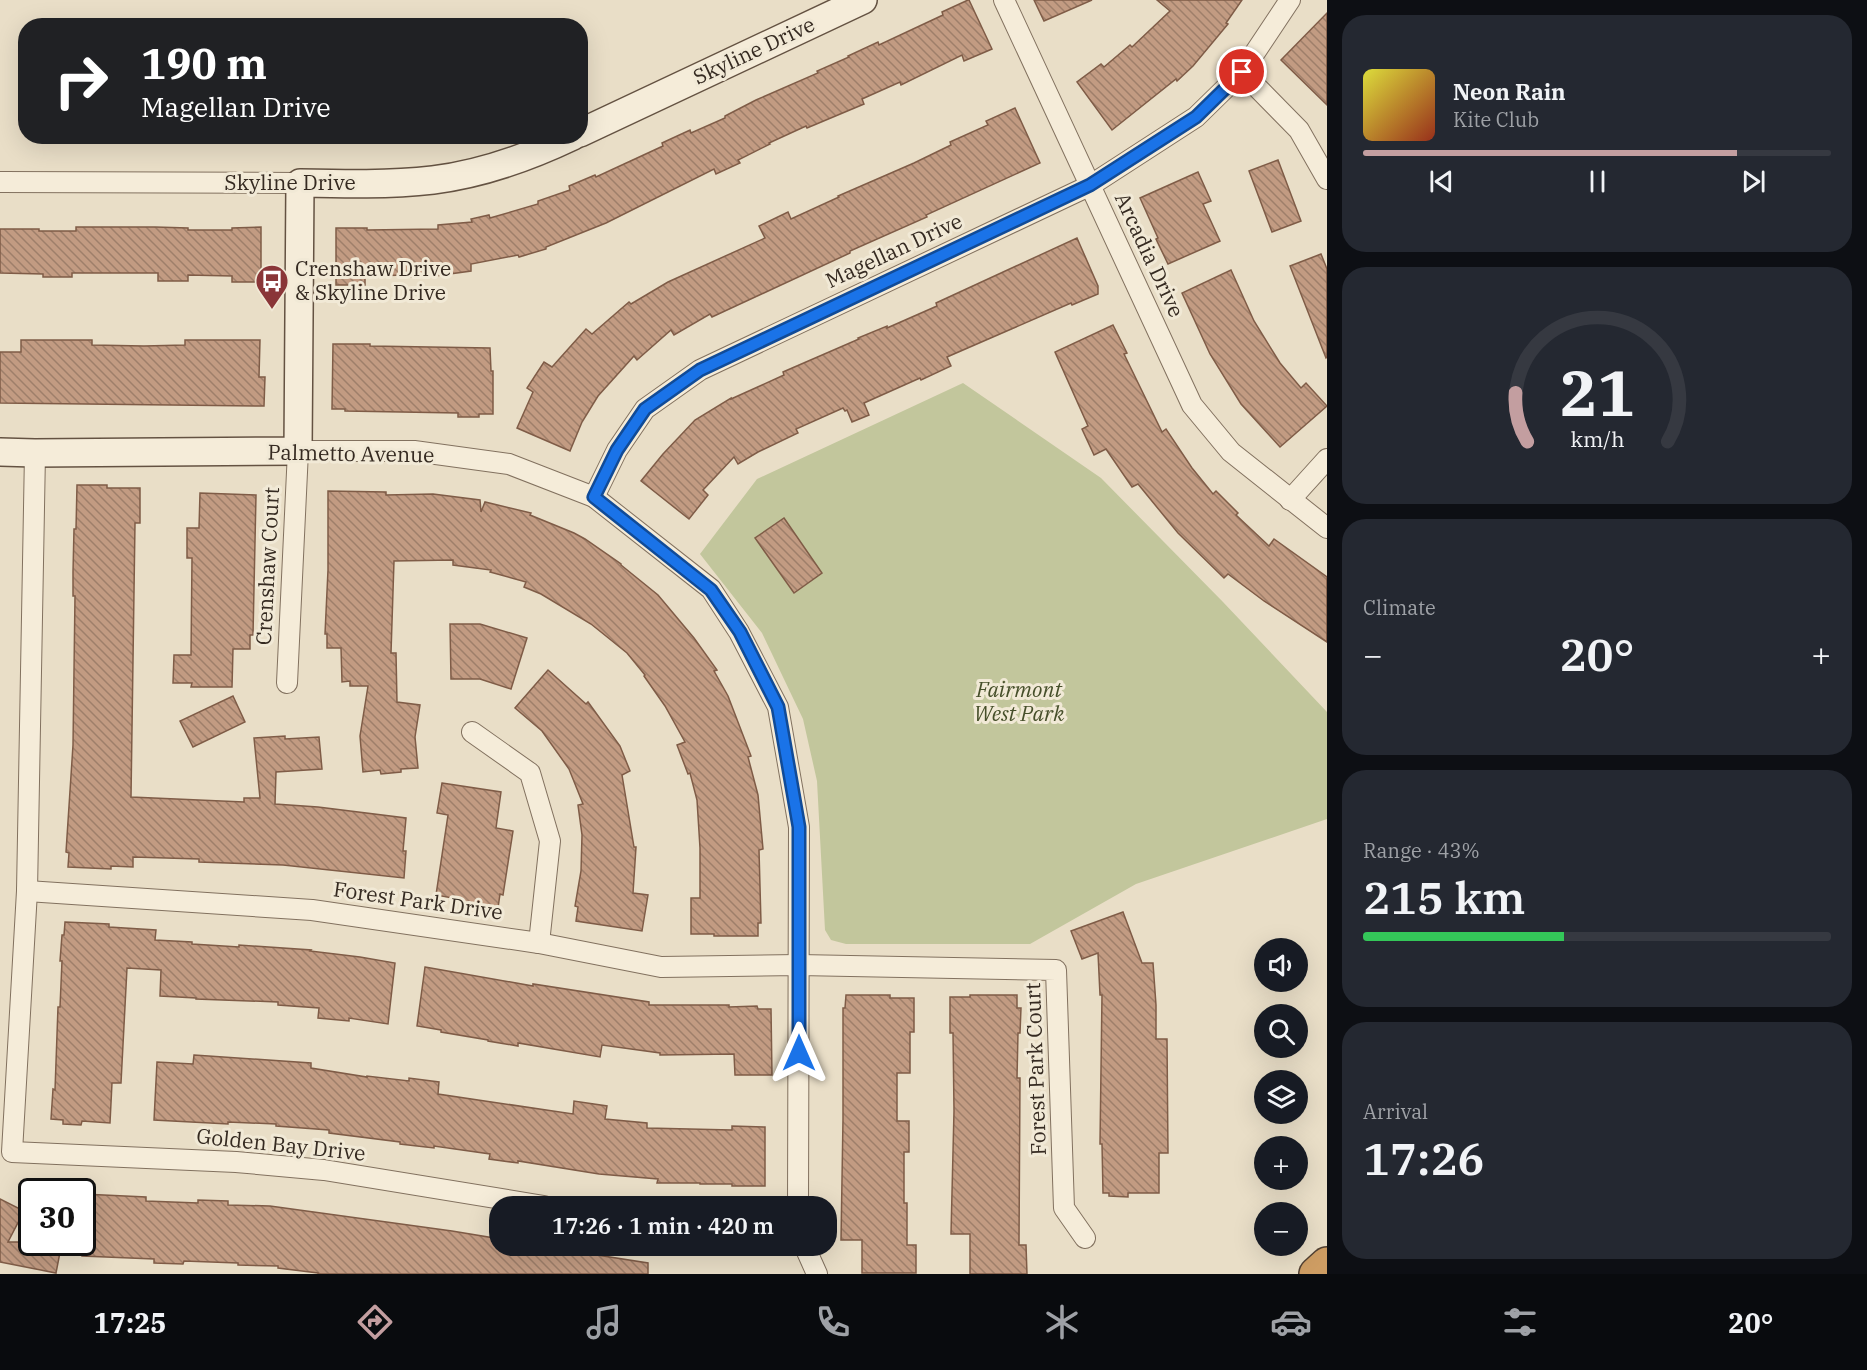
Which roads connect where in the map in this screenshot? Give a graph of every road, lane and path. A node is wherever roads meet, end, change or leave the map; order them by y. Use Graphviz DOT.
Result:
graph roads {
  1 [pos="863,0"];
  2 [pos="1004,0"];
  3 [pos="1290,0"];
  4 [pos="1242,72"];
  5 [pos="588,129"];
  6 [pos="554,144"];
  7 [pos="1327,179"];
  8 [pos="0,182"];
  9 [pos="300,183"];
  10 [pos="1090,185"];
  11 [pos="0,452"];
  12 [pos="298,452"];
  13 [pos="35,453"];
  14 [pos="1327,459"];
  15 [pos="594,497"];
  16 [pos="1290,501"];
  17 [pos="1327,528"];
  18 [pos="287,683"];
  19 [pos="472,732"];
  20 [pos="27,891"];
  21 [pos="539,943"];
  22 [pos="799,965"];
  23 [pos="798,1196"];
  24 [pos="489,1197"];
  25 [pos="1085,1238"];
  26 [pos="809,1256"];
  27 [pos="1327,1264"];
  28 [pos="817,1274"];
  29 [pos="1316,1274"];
  1 -- 5 [label="street, Skyline Drive"];
  2 -- 10 [label="street, Arcadia Drive"];
  3 -- 4 [label="street, Magellan Drive"];
  4 -- 7 [label="street"];
  4 -- 10 [label="street, Magellan Drive"];
  6 -- 9 [label="street, Skyline Drive"];
  8 -- 9 [label="street, Skyline Drive"];
  9 -- 12 [label="street"];
  10 -- 15 [label="street, Magellan Drive"];
  10 -- 16 [label="street, Arcadia Drive"];
  11 -- 13 [label="street, Palmetto Avenue"];
  12 -- 13 [label="street, Palmetto Avenue"];
  12 -- 15 [label="street, Palmetto Avenue"];
  12 -- 18 [label="street, Crenshaw Court"];
  13 -- 20 [label="street"];
  14 -- 16 [label="street"];
  15 -- 22 [label="street, Palmetto Avenue"];
  16 -- 17 [label="street, Arcadia Drive"];
  19 -- 21 [label="street"];
  20 -- 21 [label="street, Forest Park Drive"];
  20 -- 24 [label="street, Golden Bay Drive"];
  21 -- 22 [label="street, Forest Park Drive"];
  22 -- 23 [label="street, Palmetto Avenue"];
  22 -- 25 [label="street, Forest Park Court"];
  26 -- 28 [label="street"];
  27 -- 29 [label="highway"];
}
